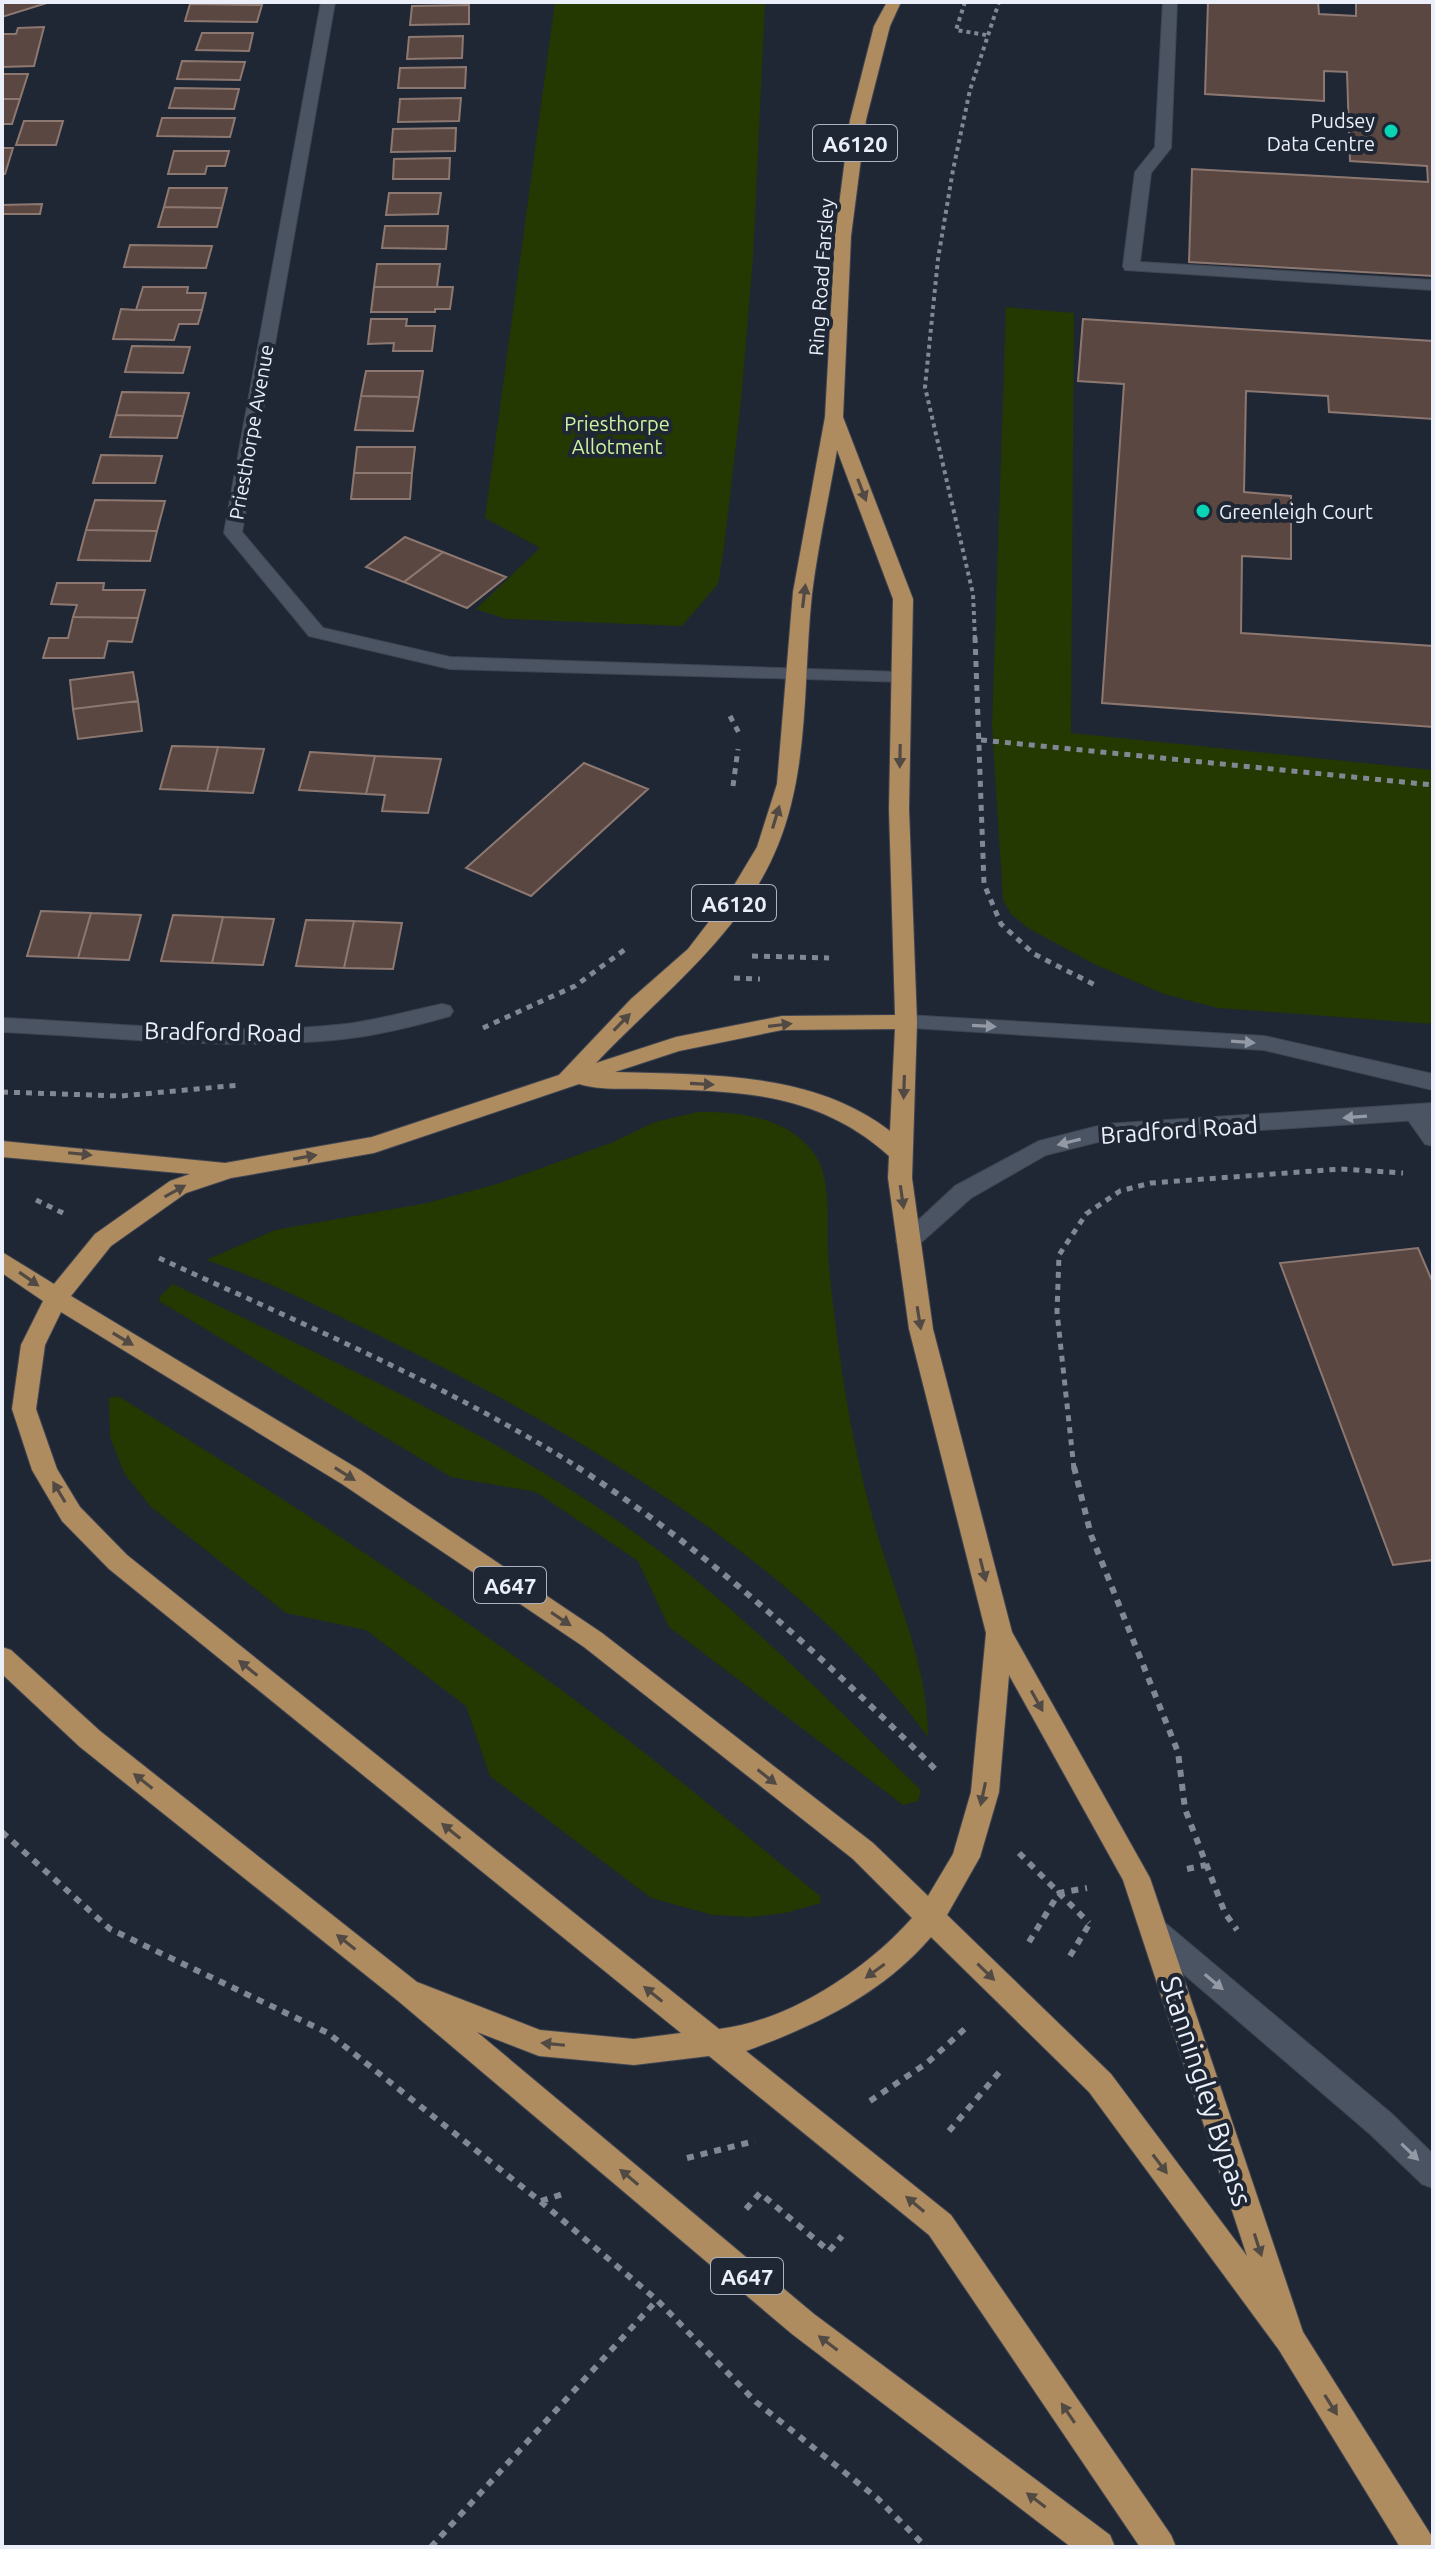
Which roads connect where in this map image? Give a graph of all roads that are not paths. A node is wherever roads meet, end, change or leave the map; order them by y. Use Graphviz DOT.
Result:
graph roads {
  1 [pos="328,2"];
  2 [pos="894,2"];
  3 [pos="1170,2"];
  4 [pos="1433,285"];
  5 [pos="834,417"];
  6 [pos="796,674"];
  7 [pos="901,678"];
  8 [pos="442,1011"];
  9 [pos="906,1022"];
  10 [pos="2,1025"];
  11 [pos="569,1078"];
  12 [pos="1433,1082"];
  13 [pos="1424,1112"];
  14 [pos="1433,1138"];
  15 [pos="2,1149"];
  16 [pos="901,1153"];
  17 [pos="228,1170"];
  18 [pos="908,1241"];
  19 [pos="2,1261"];
  20 [pos="56,1298"];
  21 [pos="999,1633"];
  22 [pos="2,1658"];
  23 [pos="931,1917"];
  24 [pos="1154,1931"];
  25 [pos="407,1991"];
  26 [pos="714,2043"];
  27 [pos="1433,2174"];
  28 [pos="1290,2339"];
  29 [pos="1098,2547"];
  30 [pos="1159,2547"];
  31 [pos="1419,2547"];
  1 -- 6 [label="street, Priesthorpe Avenue"];
  2 -- 5 [label="highway, Ring Road Farsley / A6120"];
  3 -- 4 [label="street"];
  6 -- 5 [label="highway, A6120, one-way"];
  5 -- 7 [label="highway, A6120, one-way"];
  6 -- 7 [label="street, Priesthorpe Avenue"];
  11 -- 6 [label="highway, A6120, one-way"];
  7 -- 9 [label="highway, A6120, one-way"];
  8 -- 10 [label="street, Bradford Road"];
  11 -- 9 [label="highway, one-way"];
  9 -- 12 [label="street, one-way"];
  9 -- 16 [label="highway, one-way"];
  11 -- 16 [label="highway, one-way"];
  17 -- 11 [label="highway, one-way"];
  13 -- 14 [label="street"];
  13 -- 18 [label="street, Bradford Road, one-way"];
  15 -- 17 [label="highway, one-way"];
  16 -- 18 [label="highway, one-way"];
  20 -- 17 [label="highway, one-way"];
  18 -- 21 [label="highway, one-way"];
  19 -- 20 [label="highway, A647, one-way"];
  20 -- 23 [label="highway, A647, one-way"];
  26 -- 20 [label="highway, one-way"];
  21 -- 23 [label="highway, one-way"];
  21 -- 24 [label="highway, Stanningley Bypass / A647, one-way"];
  25 -- 22 [label="highway, A647, one-way"];
  23 -- 26 [label="highway, one-way"];
  23 -- 28 [label="highway, A647, one-way"];
  24 -- 27 [label="street, one-way"];
  24 -- 28 [label="highway, Stanningley Bypass / A647, one-way"];
  26 -- 25 [label="highway, one-way"];
  29 -- 25 [label="highway, A647, one-way"];
  30 -- 26 [label="highway, one-way"];
  28 -- 31 [label="highway, Stanningley Bypass / A647, one-way"];
}
